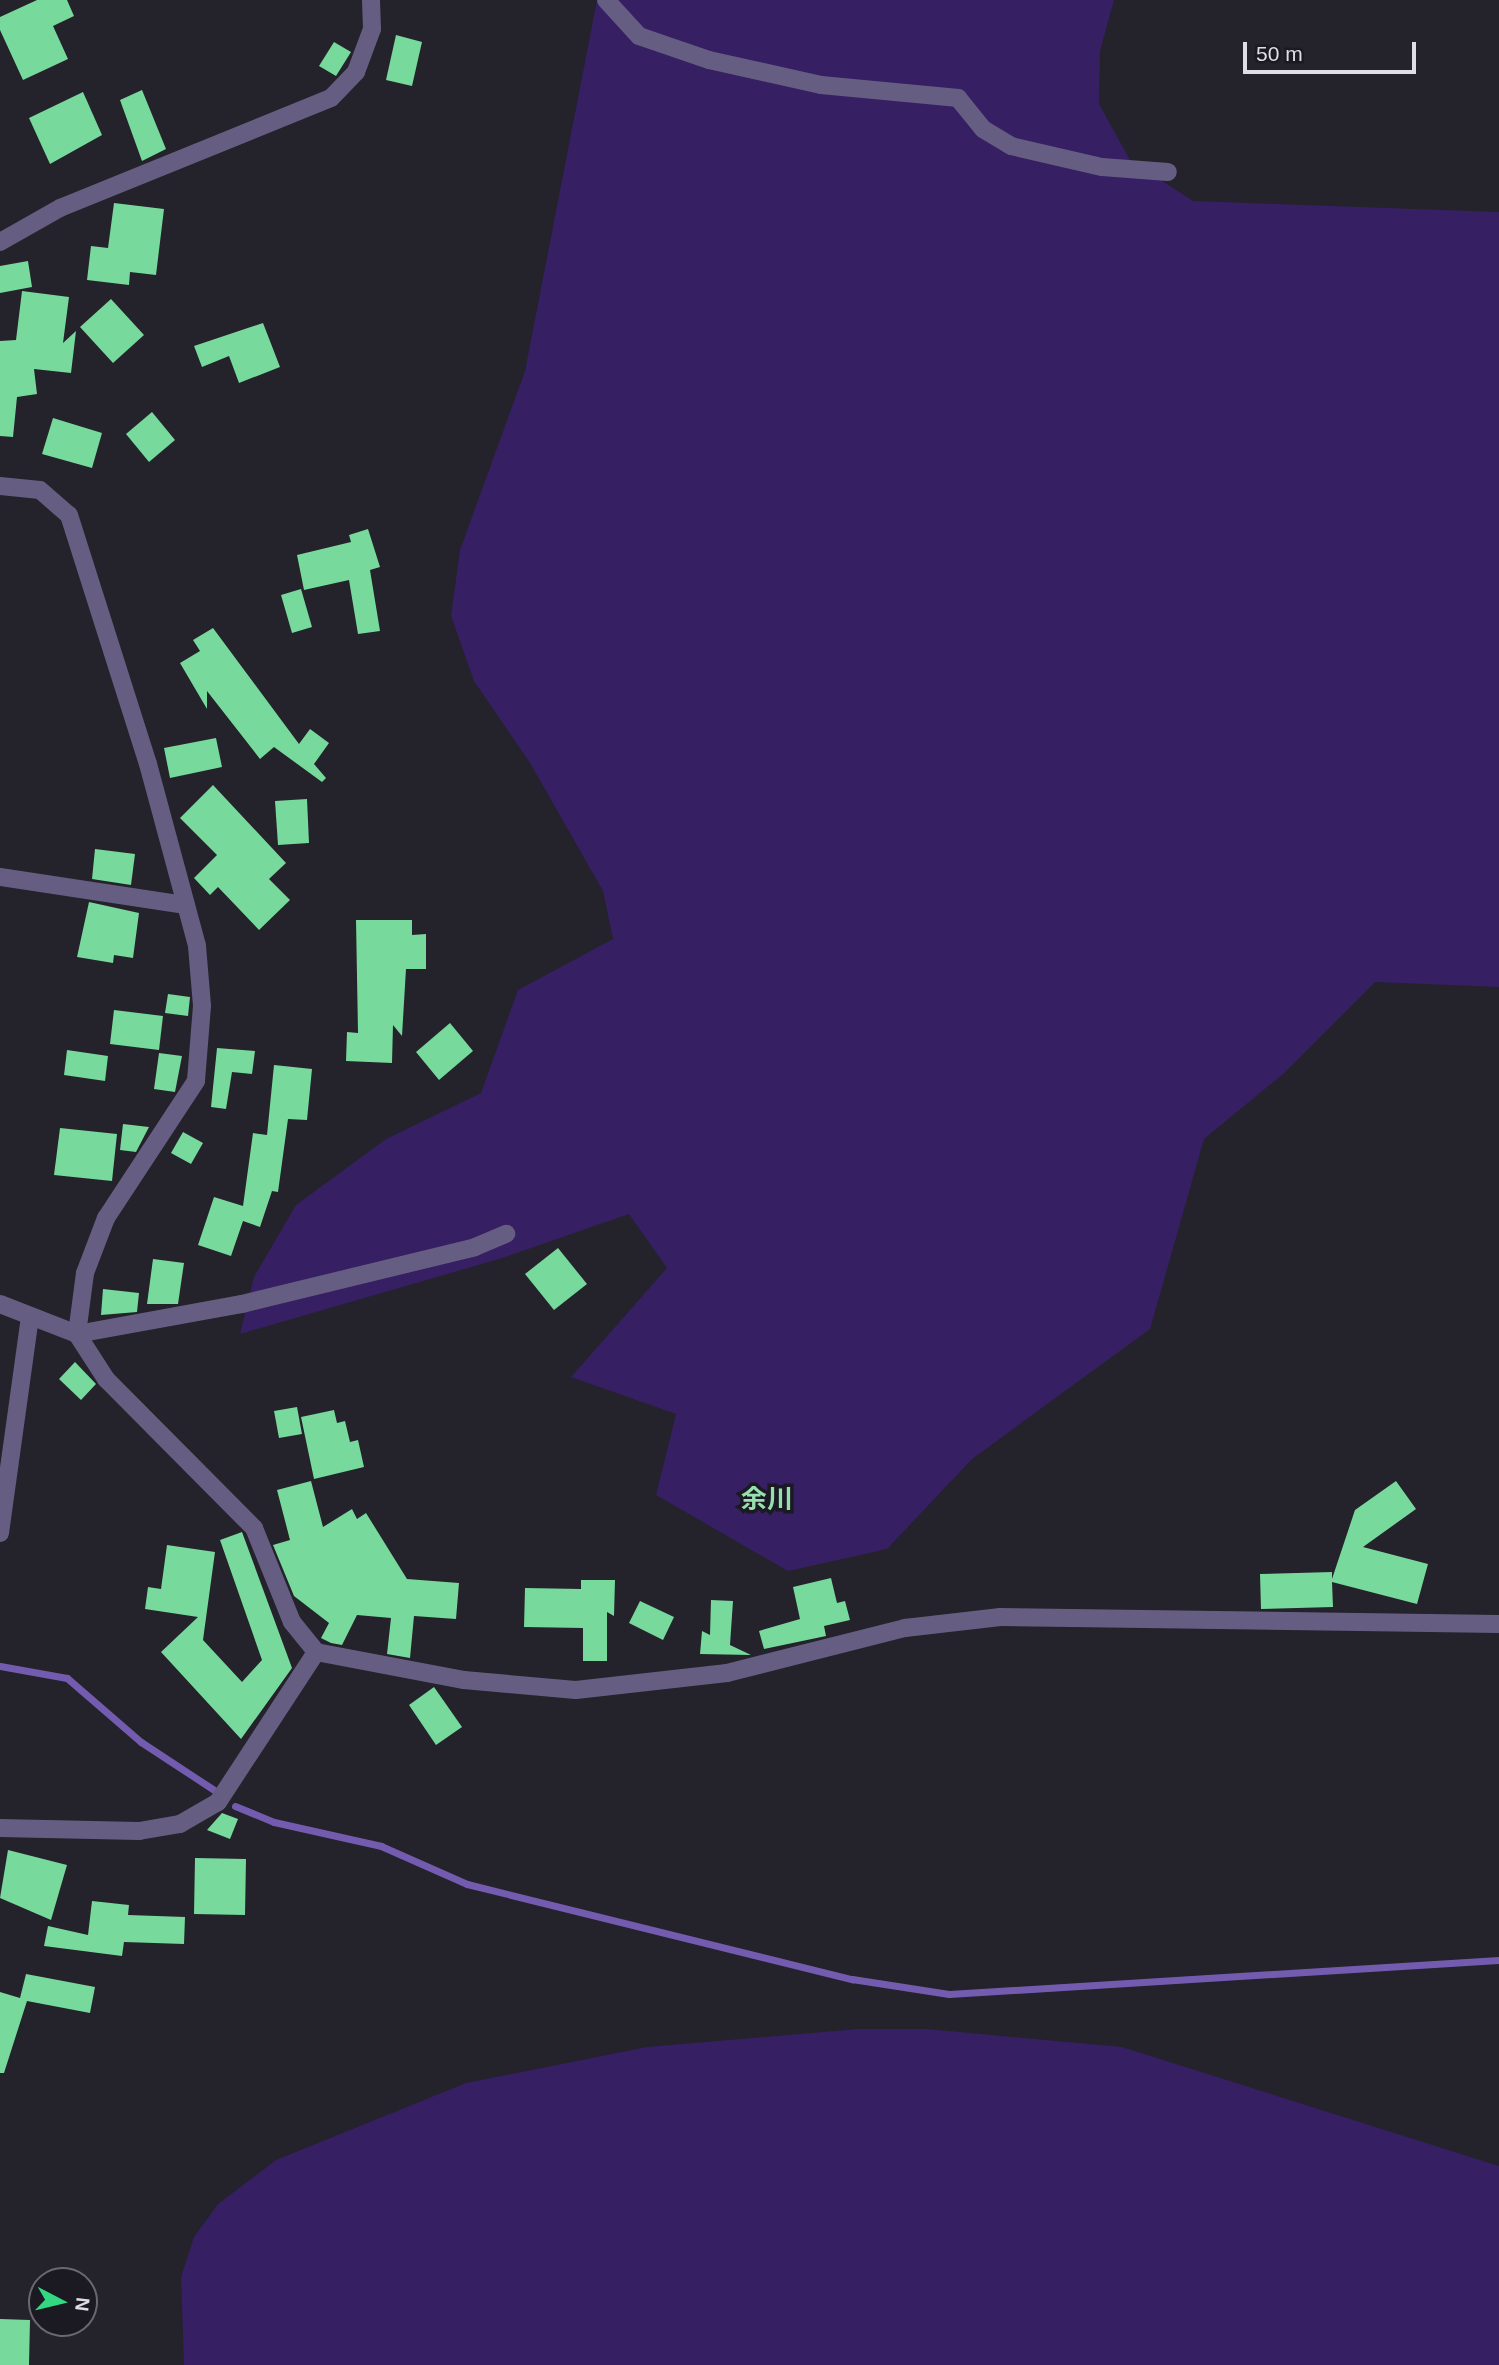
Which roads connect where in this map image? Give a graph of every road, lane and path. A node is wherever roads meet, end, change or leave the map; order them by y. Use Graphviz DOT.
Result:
graph roads {
  1 [pos="371,0"];
  2 [pos="606,0"];
  3 [pos="1168,172"];
  4 [pos="0,242"];
  5 [pos="0,486"];
  6 [pos="0,877"];
  7 [pos="186,905"];
  8 [pos="506,1234"];
  9 [pos="0,1304"];
  10 [pos="30,1318"];
  11 [pos="77,1334"];
  12 [pos="0,1532"];
  13 [pos="1499,1624"];
  14 [pos="316,1652"];
  15 [pos="0,1828"];
  1 -- 4 [label="street"];
  2 -- 3 [label="street"];
  5 -- 7 [label="street"];
  6 -- 7 [label="street"];
  7 -- 11 [label="street"];
  8 -- 11 [label="street"];
  9 -- 10 [label="street"];
  10 -- 11 [label="street"];
  10 -- 12 [label="street"];
  11 -- 14 [label="street"];
  13 -- 14 [label="street"];
  14 -- 15 [label="street"];
}
